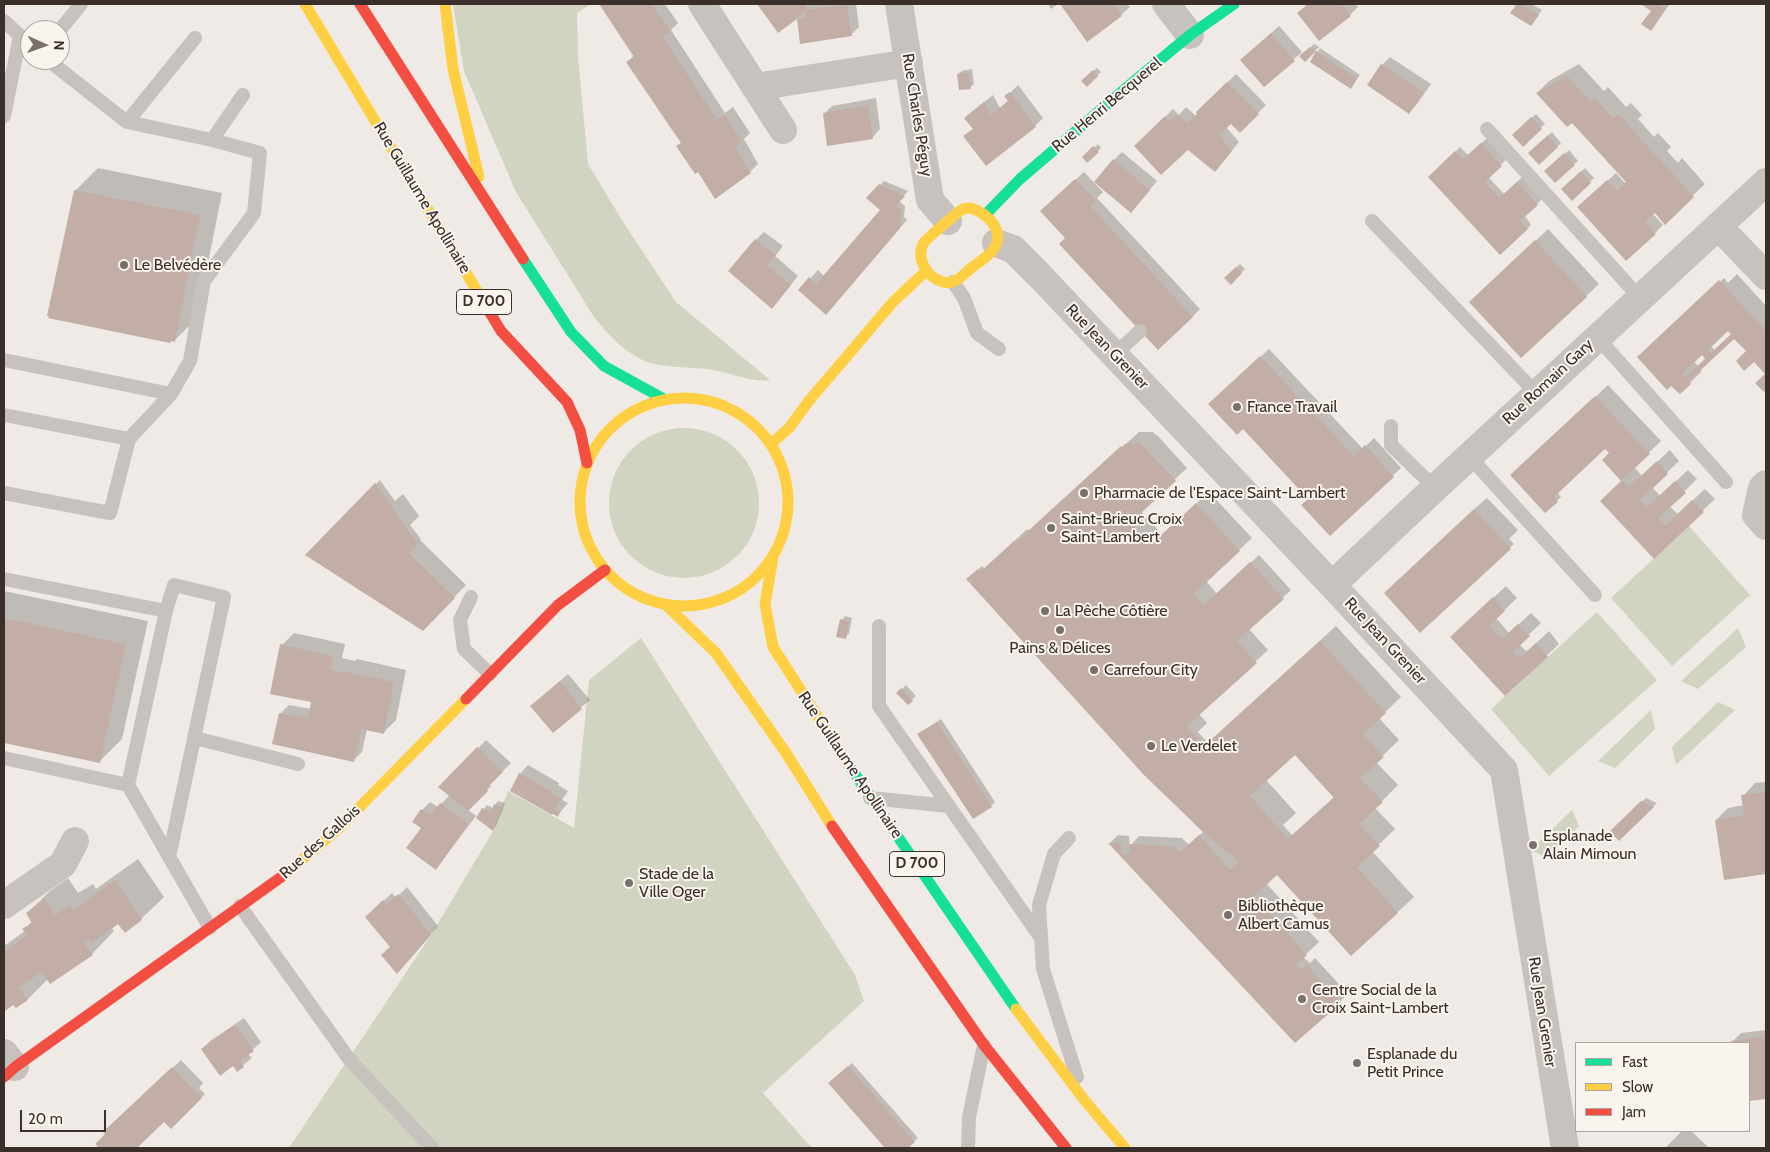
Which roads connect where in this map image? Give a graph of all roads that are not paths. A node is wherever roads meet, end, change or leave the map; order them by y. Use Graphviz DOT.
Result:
graph roads {
  1 [pos="81,4"];
  2 [pos="305,4"];
  3 [pos="360,4"];
  4 [pos="445,4"];
  5 [pos="702,4"];
  6 [pos="899,4"];
  7 [pos="1166,4"];
  8 [pos="1234,4"];
  9 [pos="68,20"];
  10 [pos="4,21"];
  11 [pos="20,35"];
  12 [pos="1190,35"];
  13 [pos="195,38"];
  14 [pos="20,58"];
  15 [pos="908,63"];
  16 [pos="61,70"];
  17 [pos="755,86"];
  18 [pos="243,95"];
  19 [pos="4,116"];
  20 [pos="127,122"];
  21 [pos="1487,129"];
  22 [pos="783,130"];
  23 [pos="212,140"];
  24 [pos="1766,182"];
  25 [pos="484,198"];
  26 [pos="986,214"];
  27 [pos="948,221"];
  28 [pos="1372,222"];
  29 [pos="1718,226"];
  30 [pos="996,243"];
  31 [pos="926,271"];
  32 [pos="1766,276"];
  33 [pos="953,282"];
  34 [pos="1640,298"];
  35 [pos="1140,331"];
  36 [pos="1597,337"];
  37 [pos="999,349"];
  38 [pos="1115,354"];
  39 [pos="4,360"];
  40 [pos="171,394"];
  41 [pos="1536,394"];
  42 [pos="664,399"];
  43 [pos="4,415"];
  44 [pos="1391,426"];
  45 [pos="129,439"];
  46 [pos="771,444"];
  47 [pos="1469,456"];
  48 [pos="586,464"];
  49 [pos="1726,482"];
  50 [pos="1766,484"];
  51 [pos="1434,488"];
  52 [pos="4,493"];
  53 [pos="1766,526"];
  54 [pos="773,557"];
  55 [pos="604,570"];
  56 [pos="4,579"];
  57 [pos="1332,585"];
  58 [pos="1595,595"];
  59 [pos="471,596"];
  60 [pos="667,606"];
  61 [pos="166,611"];
  62 [pos="879,626"];
  63 [pos="490,674"];
  64 [pos="195,738"];
  65 [pos="4,758"];
  66 [pos="298,764"];
  67 [pos="128,785"];
  68 [pos="870,798"];
  69 [pos="949,806"];
  70 [pos="1070,838"];
  71 [pos="75,841"];
  72 [pos="169,857"];
  73 [pos="4,905"];
  74 [pos="240,906"];
  75 [pos="210,928"];
  76 [pos="1041,938"];
  77 [pos="984,1045"];
  78 [pos="8,1066"];
  79 [pos="1085,1101"];
  80 [pos="432,1148"];
  81 [pos="968,1148"];
  82 [pos="1066,1148"];
  83 [pos="1125,1148"];
  84 [pos="1565,1148"];
  1 -- 9 [label="lane"];
  2 -- 48 [label="main road, Rue Guillaume Apollinaire / D 700"];
  3 -- 25 [label="main road"];
  4 -- 25 [label="main road"];
  5 -- 17 [label="street"];
  6 -- 15 [label="street, Rue Charles Péguy"];
  7 -- 12 [label="street"];
  8 -- 12 [label="main road, Rue Henri Becquerel"];
  10 -- 11 [label="lane"];
  12 -- 26 [label="main road, Rue Henri Becquerel"];
  13 -- 20 [label="lane"];
  14 -- 19 [label="lane"];
  15 -- 17 [label="street"];
  15 -- 27 [label="street, Rue Charles Péguy"];
  16 -- 20 [label="lane"];
  17 -- 22 [label="street"];
  18 -- 23 [label="lane"];
  20 -- 23 [label="lane"];
  21 -- 34 [label="lane"];
  23 -- 40 [label="lane"];
  24 -- 29 [label="street, Rue Romain Gary"];
  25 -- 42 [label="main road"];
  26 -- 27 [label="main road"];
  26 -- 30 [label="main road"];
  27 -- 31 [label="main road"];
  28 -- 41 [label="lane"];
  29 -- 32 [label="street"];
  29 -- 34 [label="street, Rue Romain Gary"];
  30 -- 33 [label="main road"];
  30 -- 38 [label="street, Rue Jean Grenier"];
  31 -- 33 [label="main road"];
  31 -- 46 [label="main road"];
  33 -- 37 [label="lane"];
  34 -- 36 [label="street, Rue Romain Gary"];
  35 -- 38 [label="lane"];
  36 -- 41 [label="street, Rue Romain Gary"];
  36 -- 49 [label="lane"];
  38 -- 57 [label="street, Rue Jean Grenier"];
  39 -- 40 [label="lane"];
  40 -- 45 [label="lane"];
  41 -- 47 [label="street, Rue Romain Gary"];
  42 -- 46 [label="main road"];
  42 -- 48 [label="main road"];
  43 -- 45 [label="lane"];
  44 -- 51 [label="lane"];
  45 -- 52 [label="lane"];
  46 -- 54 [label="main road"];
  47 -- 51 [label="street, Rue Romain Gary"];
  47 -- 58 [label="lane"];
  48 -- 55 [label="main road"];
  50 -- 53 [label="street"];
  51 -- 57 [label="street, Rue Romain Gary"];
  54 -- 60 [label="main road"];
  54 -- 68 [label="main road, Rue Guillaume Apollinaire / D 700"];
  55 -- 60 [label="main road"];
  55 -- 63 [label="main road, Rue des Gallois"];
  56 -- 61 [label="lane"];
  57 -- 84 [label="street, Rue Jean Grenier"];
  59 -- 63 [label="lane"];
  60 -- 77 [label="main road, D 700"];
  61 -- 64 [label="lane"];
  61 -- 67 [label="lane"];
  62 -- 69 [label="lane"];
  63 -- 74 [label="main road, Rue des Gallois"];
  64 -- 66 [label="lane"];
  64 -- 72 [label="lane"];
  65 -- 67 [label="lane"];
  67 -- 72 [label="lane"];
  68 -- 69 [label="lane"];
  68 -- 79 [label="main road, Rue Guillaume Apollinaire / D 700"];
  69 -- 76 [label="lane"];
  70 -- 76 [label="lane"];
  71 -- 73 [label="street"];
  72 -- 75 [label="lane"];
  74 -- 75 [label="main road, Rue des Gallois"];
  74 -- 80 [label="lane"];
  75 -- 78 [label="main road, Rue des Gallois"];
  76 -- 79 [label="lane"];
  77 -- 81 [label="lane"];
  77 -- 82 [label="main road, D 700"];
  79 -- 83 [label="main road, Rue Guillaume Apollinaire / D 700"];
}
